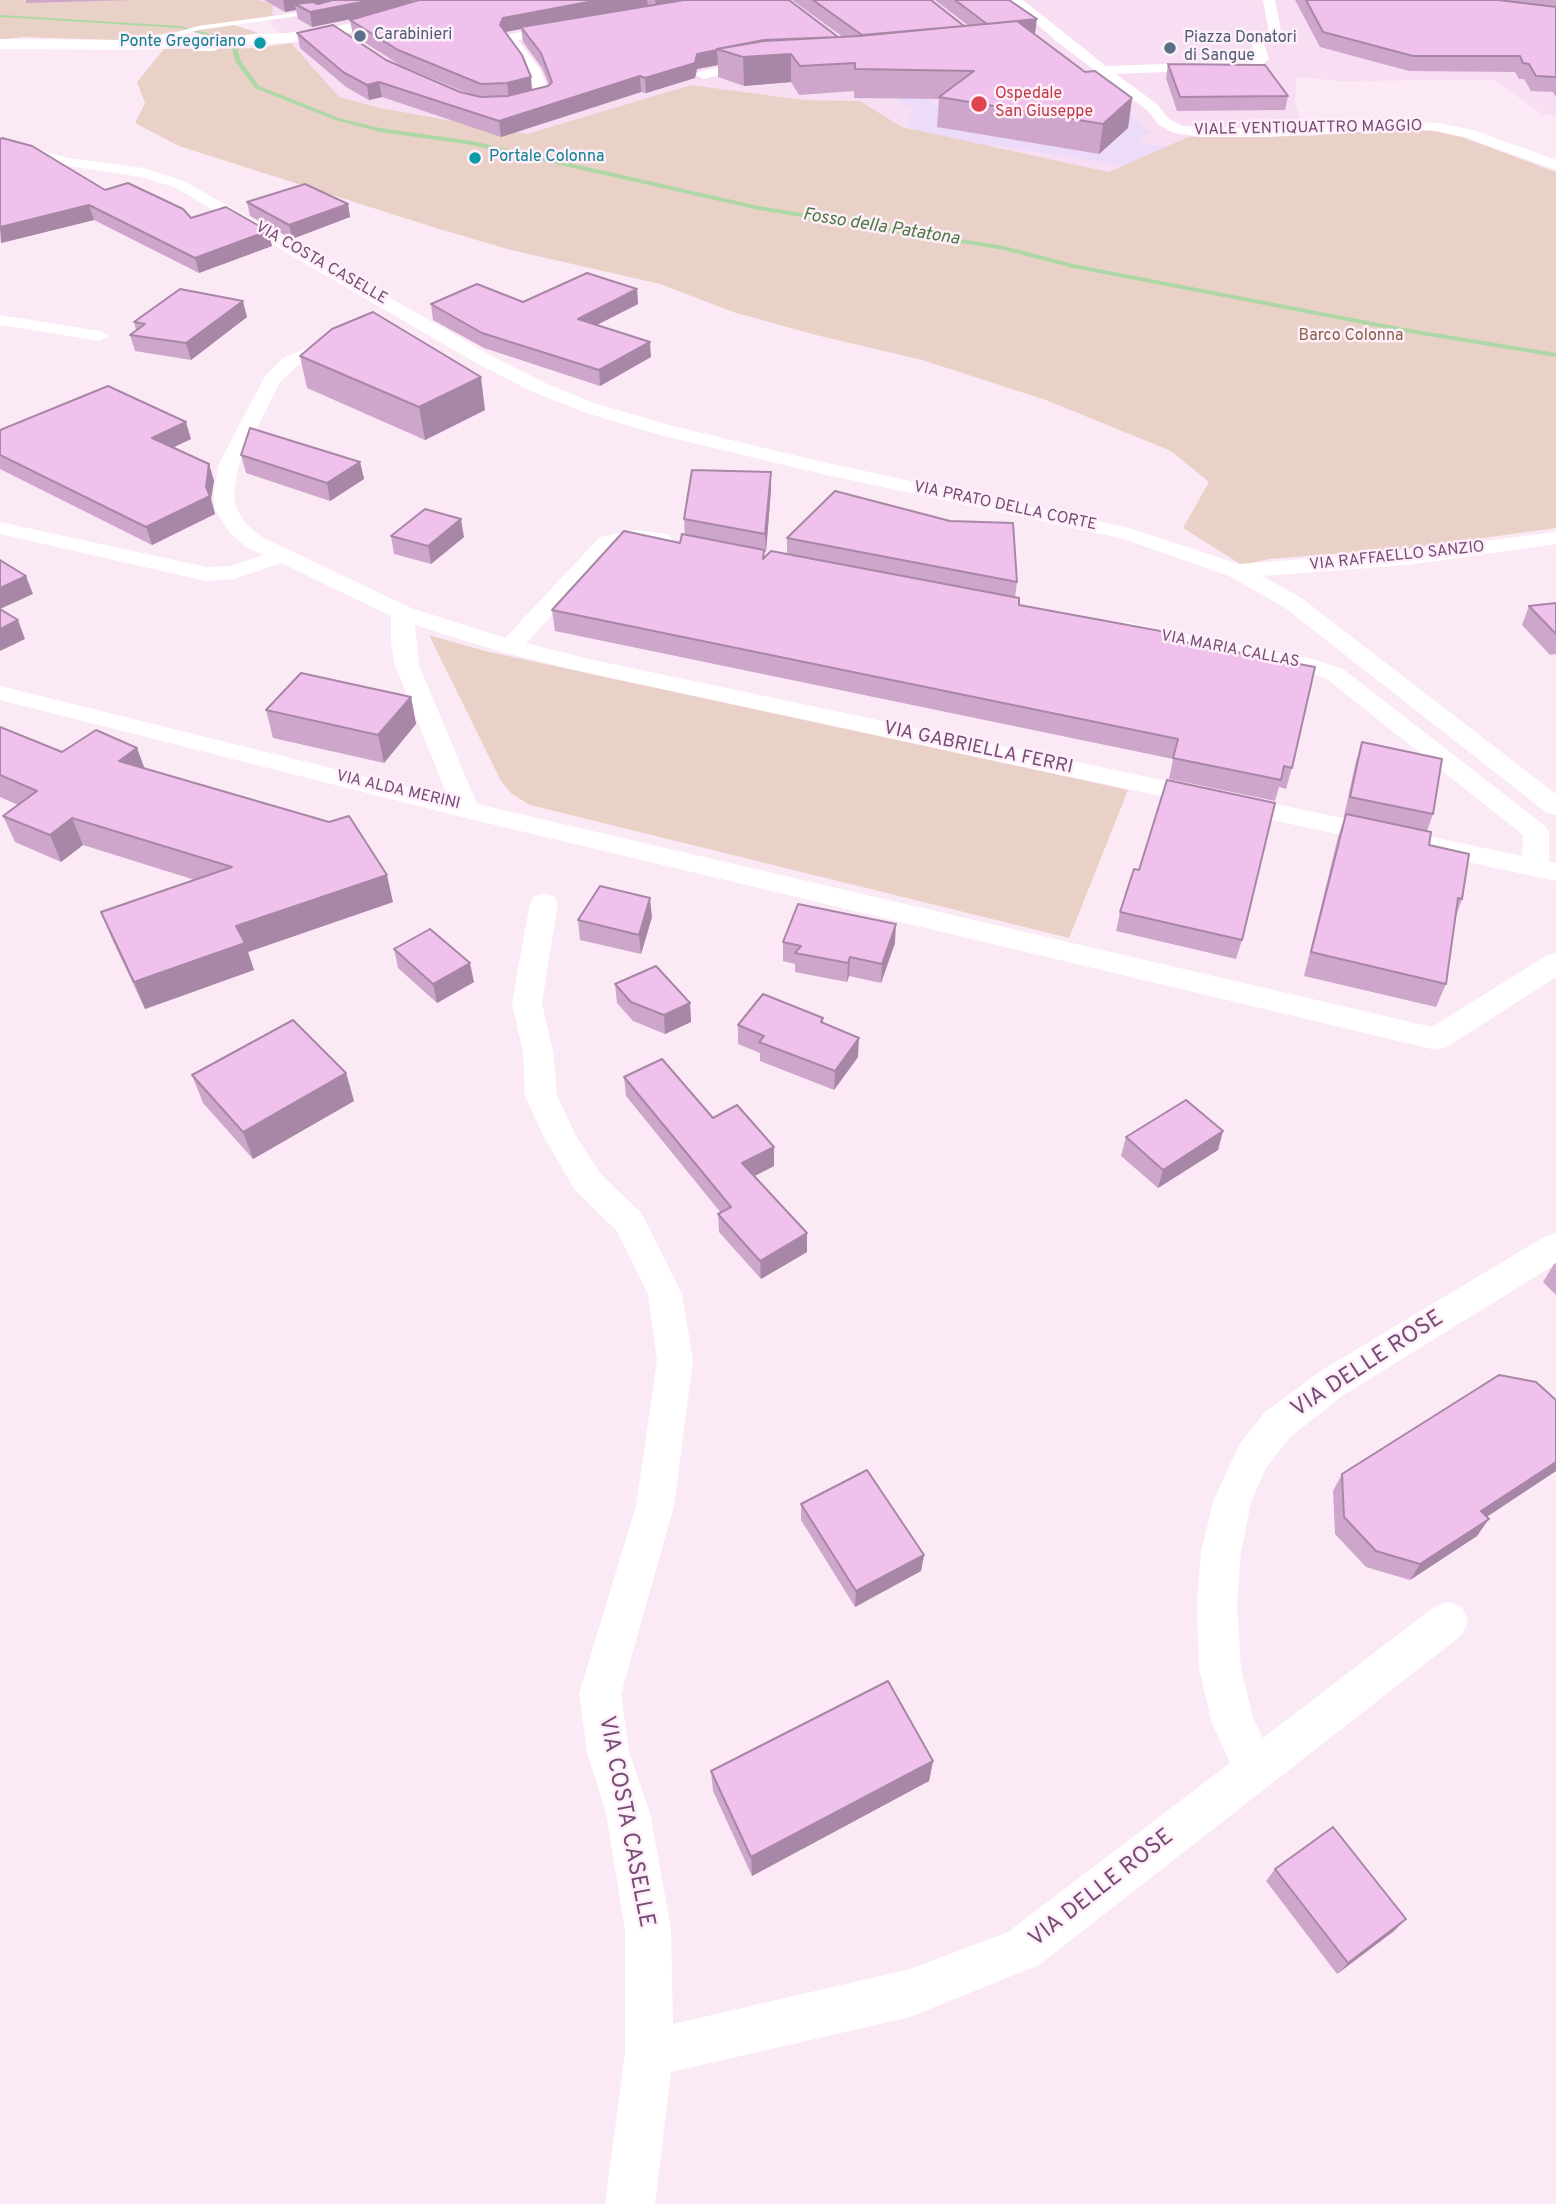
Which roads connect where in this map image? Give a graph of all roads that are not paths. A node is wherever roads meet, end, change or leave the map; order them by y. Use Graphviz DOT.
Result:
graph roads {
  1 [pos="427,0"];
  2 [pos="1016,0"];
  3 [pos="1269,0"];
  4 [pos="325,10"];
  5 [pos="573,27"];
  6 [pos="334,32"];
  7 [pos="192,34"];
  8 [pos="139,39"];
  9 [pos="0,44"];
  10 [pos="354,45"];
  11 [pos="214,47"];
  12 [pos="775,61"];
  13 [pos="1102,70"];
  14 [pos="703,75"];
  15 [pos="496,106"];
  16 [pos="0,143"];
  17 [pos="1556,165"];
  18 [pos="402,312"];
  19 [pos="0,320"];
  20 [pos="380,322"];
  21 [pos="357,332"];
  22 [pos="100,336"];
  23 [pos="0,527"];
  24 [pos="1556,538"];
  25 [pos="677,543"];
  26 [pos="281,556"];
  27 [pos="1237,571"];
  28 [pos="404,613"];
  29 [pos="1102,625"];
  30 [pos="509,647"];
  31 [pos="0,693"];
  32 [pos="1556,807"];
  33 [pos="466,810"];
  34 [pos="1546,870"];
  35 [pos="544,903"];
  36 [pos="1556,963"];
  37 [pos="1556,1247"];
  38 [pos="1448,1621"];
  39 [pos="1256,1770"];
  40 [pos="649,2053"];
  41 [pos="630,2204"];
  1 -- 6 [label="main road"];
  2 -- 13 [label="street, VIALE VENTIQUATTRO MAGGIO"];
  3 -- 13 [label="street"];
  4 -- 7 [label="lane"];
  5 -- 15 [label="street"];
  6 -- 7 [label="main road"];
  6 -- 10 [label="street"];
  7 -- 8 [label="lane"];
  7 -- 9 [label="main road"];
  7 -- 11 [label="street"];
  12 -- 14 [label="street"];
  13 -- 17 [label="street, VIALE VENTIQUATTRO MAGGIO"];
  16 -- 18 [label="street, VIA COSTA CASELLE"];
  18 -- 20 [label="street"];
  18 -- 27 [label="street, VIA PRATO DELLA CORTE"];
  19 -- 22 [label="street"];
  21 -- 26 [label="street"];
  23 -- 26 [label="street"];
  24 -- 27 [label="street, VIA RAFFAELLO SANZIO"];
  25 -- 30 [label="street"];
  26 -- 28 [label="street"];
  27 -- 32 [label="street, VIA PRATO DELLA CORTE"];
  28 -- 30 [label="street, VIA GABRIELLA FERRI"];
  28 -- 33 [label="street, VIA ALDA MERINI"];
  29 -- 34 [label="street, VIA MARIA CALLAS"];
  30 -- 34 [label="street, VIA GABRIELLA FERRI"];
  31 -- 33 [label="street, VIA ALDA MERINI"];
  33 -- 36 [label="street"];
  35 -- 40 [label="street, VIA COSTA CASELLE"];
  37 -- 39 [label="street, VIA DELLE ROSE"];
  38 -- 39 [label="street, VIA DELLE ROSE"];
  39 -- 40 [label="street, VIA DELLE ROSE"];
  40 -- 41 [label="street, VIA COSTA CASELLE"];
}
